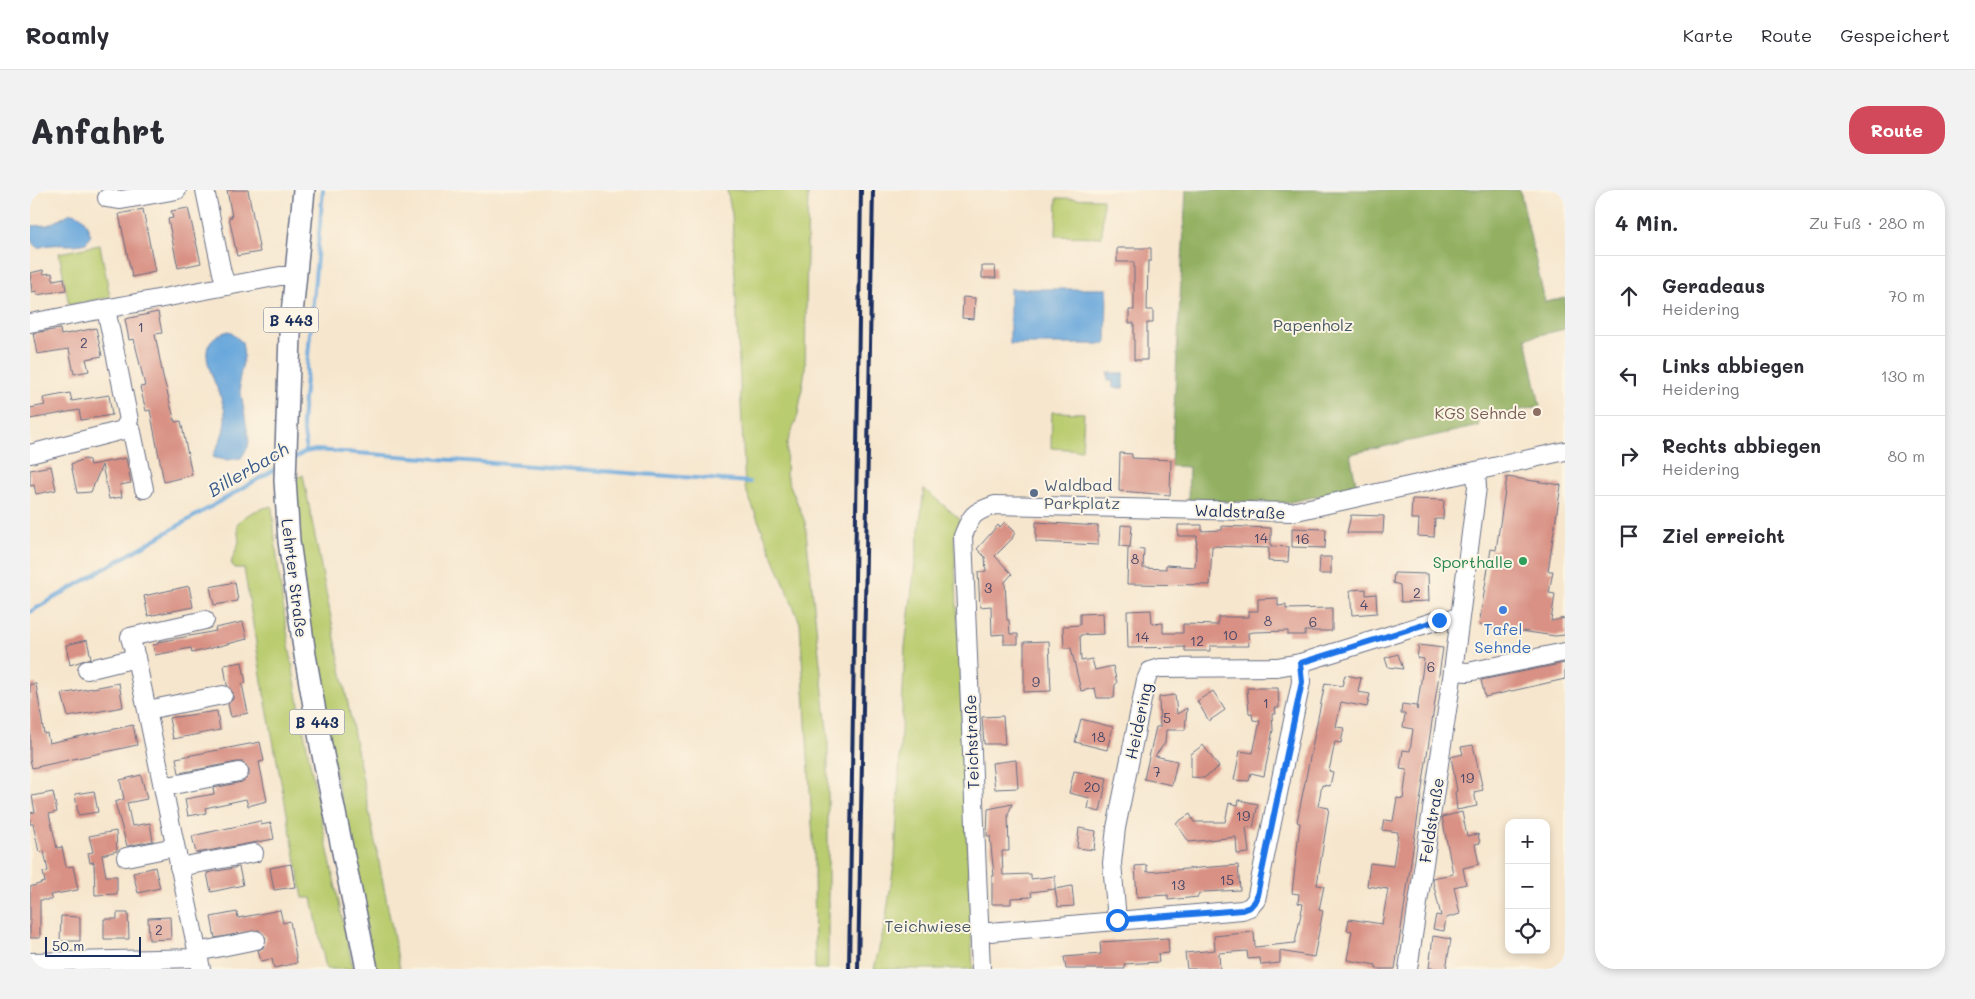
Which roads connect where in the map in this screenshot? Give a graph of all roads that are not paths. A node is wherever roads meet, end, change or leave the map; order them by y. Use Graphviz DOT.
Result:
graph roads {
  1 [pos="177,190"];
  2 [pos="205,190"];
  3 [pos="304,190"];
  4 [pos="107,198"];
  5 [pos="294,276"];
  6 [pos="227,286"];
  7 [pos="106,309"];
  8 [pos="30,323"];
  9 [pos="127,426"];
  10 [pos="1565,451"];
  11 [pos="30,454"];
  12 [pos="1476,470"];
  13 [pos="144,489"];
  14 [pos="971,516"];
  15 [pos="1459,618"];
  16 [pos="205,620"];
  17 [pos="1556,654"];
  18 [pos="136,658"];
  19 [pos="1300,663"];
  20 [pos="87,670"];
  21 [pos="1453,670"];
  22 [pos="223,695"];
  23 [pos="147,710"];
  24 [pos="239,772"];
  25 [pos="163,787"];
  26 [pos="176,848"];
  27 [pos="254,853"];
  28 [pos="126,858"];
  29 [pos="179,867"];
  30 [pos="1117,920"];
  31 [pos="979,933"];
  32 [pos="256,940"];
  33 [pos="199,960"];
  34 [pos="30,962"];
  35 [pos="113,964"];
  36 [pos="367,966"];
  37 [pos="981,969"];
  38 [pos="1408,969"];
  1 -- 4 [label="street"];
  2 -- 6 [label="street"];
  3 -- 5 [label="main road, Lehrter Straße / B 443"];
  5 -- 6 [label="street"];
  5 -- 36 [label="main road, Lehrter Straße / B 443"];
  6 -- 7 [label="street"];
  7 -- 8 [label="street"];
  7 -- 9 [label="street"];
  9 -- 11 [label="street"];
  9 -- 13 [label="street"];
  10 -- 12 [label="street, Waldstraße"];
  12 -- 14 [label="street, Waldstraße"];
  12 -- 15 [label="street, Feldstraße"];
  14 -- 31 [label="street, Teichstraße"];
  15 -- 19 [label="street, Heidering"];
  15 -- 21 [label="street, Feldstraße"];
  16 -- 18 [label="street"];
  17 -- 21 [label="street"];
  18 -- 20 [label="street"];
  18 -- 23 [label="street"];
  19 -- 30 [label="street"];
  19 -- 30 [label="street, Heidering"];
  21 -- 38 [label="street, Feldstraße"];
  22 -- 23 [label="street"];
  23 -- 25 [label="street"];
  24 -- 25 [label="street"];
  25 -- 26 [label="street"];
  26 -- 28 [label="street"];
  26 -- 29 [label="street"];
  27 -- 29 [label="street"];
  29 -- 33 [label="street"];
  30 -- 31 [label="street"];
  31 -- 37 [label="street, Teichstraße"];
  32 -- 33 [label="street"];
  33 -- 35 [label="street"];
  34 -- 35 [label="street"];
}
